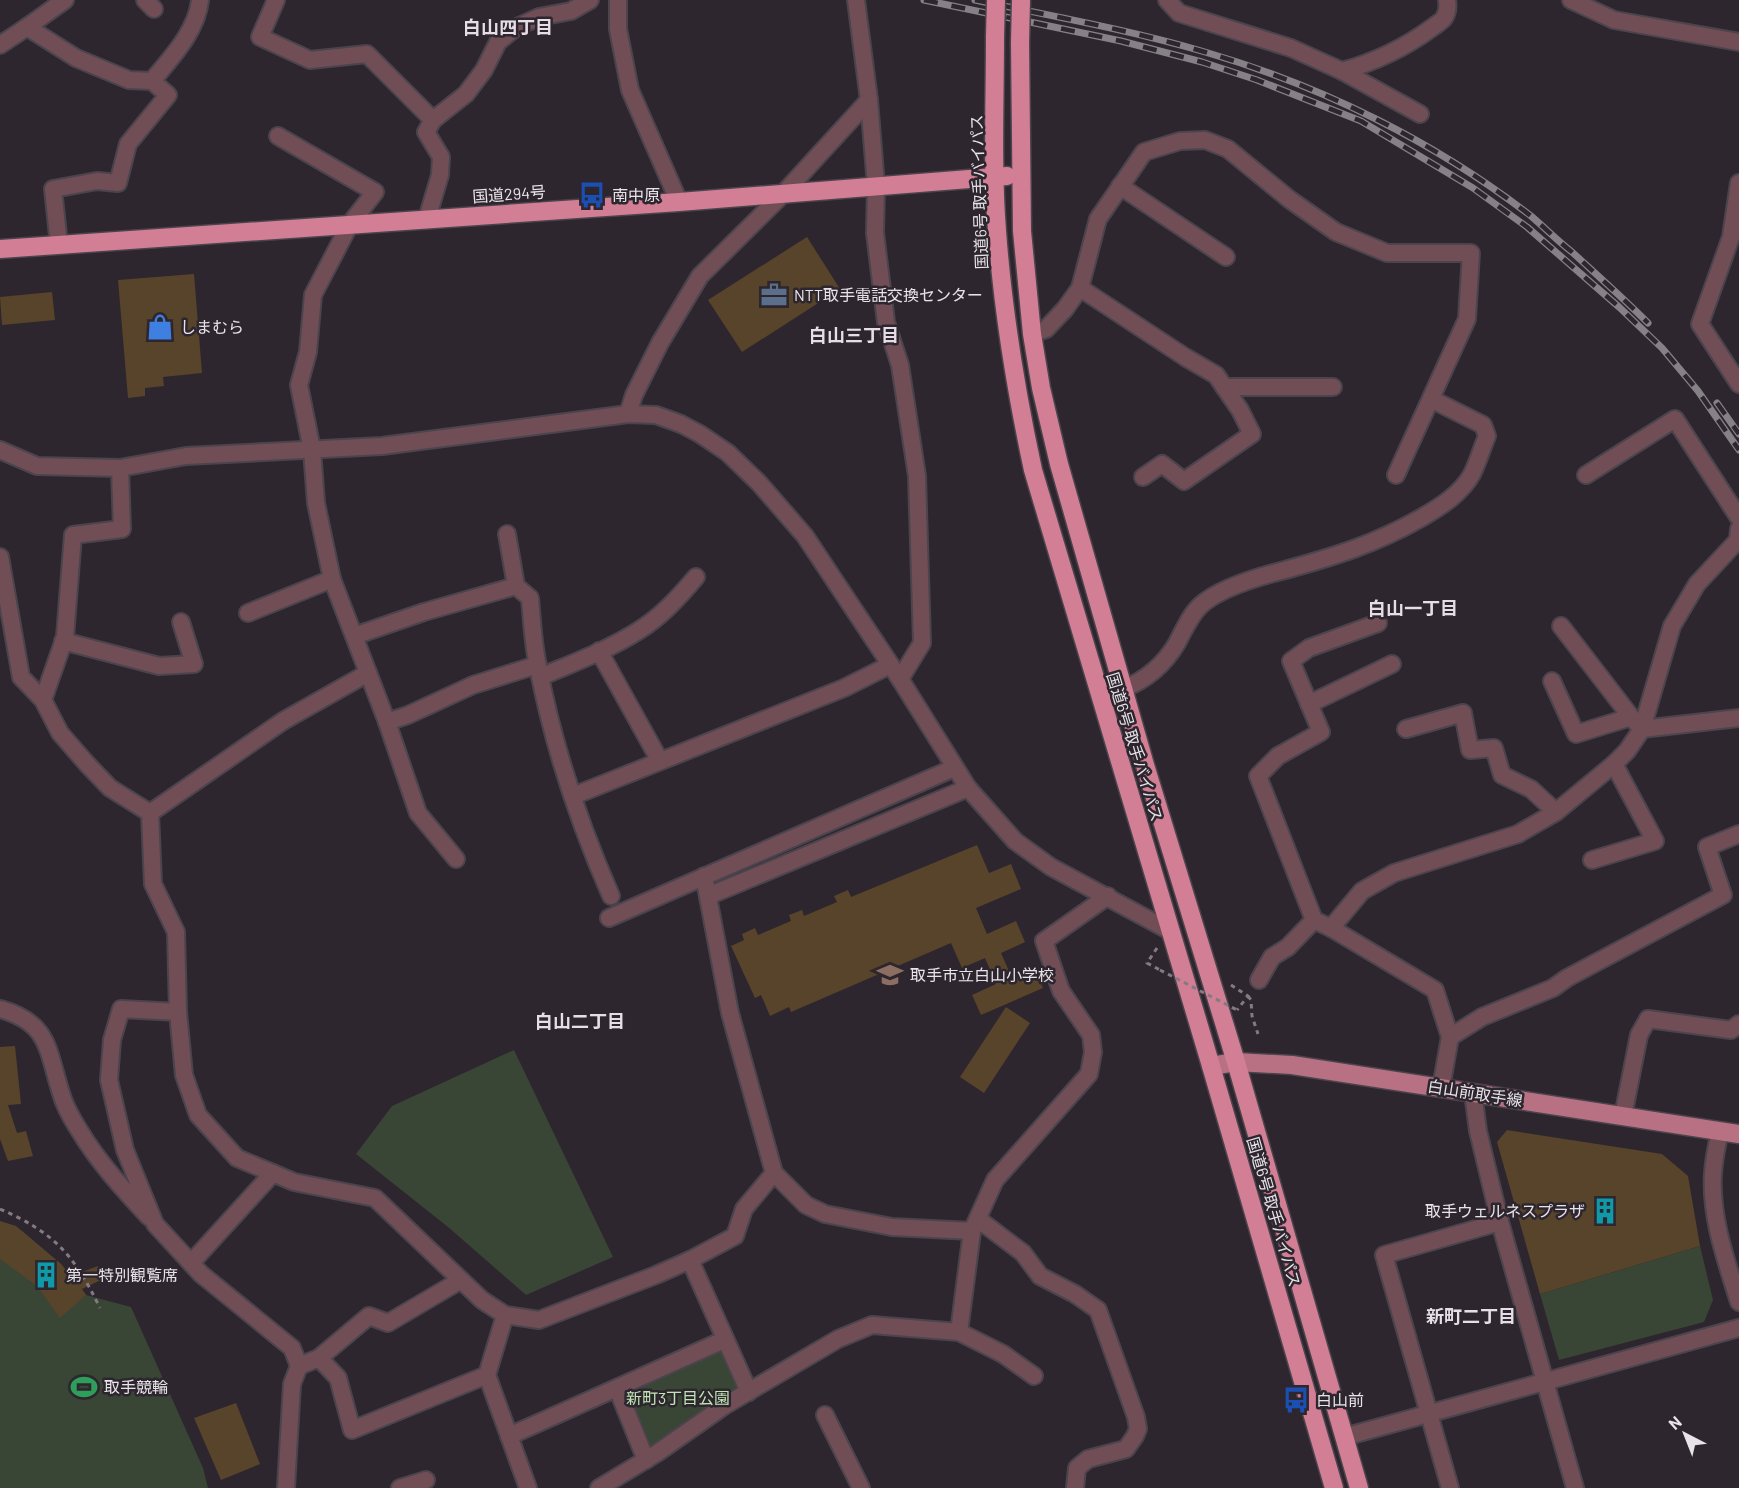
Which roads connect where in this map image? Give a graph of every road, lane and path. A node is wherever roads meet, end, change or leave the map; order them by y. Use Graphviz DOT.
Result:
graph roads {
  1 [pos="64,0"];
  2 [pos="200,0"];
  3 [pos="276,0"];
  4 [pos="590,0"];
  5 [pos="618,0"];
  6 [pos="856,0"];
  7 [pos="996,0"];
  8 [pos="1021,0"];
  9 [pos="1167,0"];
  10 [pos="1447,0"];
  11 [pos="1570,0"];
  12 [pos="1604,0"];
  13 [pos="1614,20"];
  14 [pos="27,27"];
  15 [pos="1739,42"];
  16 [pos="0,45"];
  17 [pos="1342,71"];
  18 [pos="152,81"];
  19 [pos="869,100"];
  20 [pos="1420,114"];
  21 [pos="433,120"];
  22 [pos="278,136"];
  23 [pos="1020,175"];
  24 [pos="995,176"];
  25 [pos="1739,183"];
  26 [pos="876,186"];
  27 [pos="1120,186"];
  28 [pos="783,194"];
  29 [pos="679,202"];
  30 [pos="427,219"];
  31 [pos="350,224"];
  32 [pos="59,245"];
  33 [pos="0,249"];
  34 [pos="1226,257"];
  35 [pos="1080,288"];
  36 [pos="1032,334"];
  37 [pos="1739,384"];
  38 [pos="1224,387"];
  39 [pos="1333,387"];
  40 [pos="1431,399"];
  41 [pos="628,414"];
  42 [pos="0,450"];
  43 [pos="312,450"];
  44 [pos="120,468"];
  45 [pos="1396,475"];
  46 [pos="1586,475"];
  47 [pos="1143,477"];
  48 [pos="1739,518"];
  49 [pos="1739,529"];
  50 [pos="507,534"];
  51 [pos="0,557"];
  52 [pos="696,576"];
  53 [pos="332,579"];
  54 [pos="516,586"];
  55 [pos="248,613"];
  56 [pos="181,622"];
  57 [pos="1378,623"];
  58 [pos="1561,626"];
  59 [pos="354,636"];
  60 [pos="63,641"];
  61 [pos="599,651"];
  62 [pos="1392,663"];
  63 [pos="890,665"];
  64 [pos="539,671"];
  65 [pos="368,673"];
  66 [pos="900,679"];
  67 [pos="1552,681"];
  68 [pos="1123,689"];
  69 [pos="43,700"];
  70 [pos="1309,704"];
  71 [pos="1739,718"];
  72 [pos="387,722"];
  73 [pos="1637,723"];
  74 [pos="1406,729"];
  75 [pos="660,761"];
  76 [pos="1614,764"];
  77 [pos="954,768"];
  78 [pos="968,789"];
  79 [pos="573,796"];
  80 [pos="1556,812"];
  81 [pos="150,813"];
  82 [pos="1739,834"];
  83 [pos="456,859"];
  84 [pos="1592,860"];
  85 [pos="704,876"];
  86 [pos="611,896"];
  87 [pos="708,896"];
  88 [pos="1108,896"];
  89 [pos="609,918"];
  90 [pos="1314,920"];
  91 [pos="1331,928"];
  92 [pos="1166,936"];
  93 [pos="1259,980"];
  94 [pos="1231,985"];
  95 [pos="1248,996"];
  96 [pos="0,1009"];
  97 [pos="178,1012"];
  98 [pos="1736,1028"];
  99 [pos="1258,1034"];
  100 [pos="1450,1037"];
  101 [pos="1236,1062"];
  102 [pos="1211,1066"];
  103 [pos="1441,1088"];
  104 [pos="1473,1093"];
  105 [pos="1623,1116"];
  106 [pos="1720,1131"];
  107 [pos="1739,1134"];
  108 [pos="273,1173"];
  109 [pos="774,1173"];
  110 [pos="0,1209"];
  111 [pos="1500,1222"];
  112 [pos="155,1224"];
  113 [pos="975,1226"];
  114 [pos="690,1260"];
  115 [pos="191,1263"];
  116 [pos="460,1280"];
  117 [pos="1739,1302"];
  118 [pos="100,1308"];
  119 [pos="505,1315"];
  120 [pos="1739,1328"];
  121 [pos="959,1332"];
  122 [pos="724,1340"];
  123 [pos="319,1358"];
  124 [pos="298,1366"];
  125 [pos="487,1375"];
  126 [pos="1034,1376"];
  127 [pos="1545,1381"];
  128 [pos="617,1388"];
  129 [pos="749,1392"];
  130 [pos="1429,1414"];
  131 [pos="825,1416"];
  132 [pos="509,1436"];
  133 [pos="1344,1437"];
  134 [pos="646,1460"];
  135 [pos="426,1480"];
  136 [pos="406,1487"];
  137 [pos="286,1488"];
  138 [pos="528,1488"];
  139 [pos="599,1488"];
  140 [pos="861,1488"];
  141 [pos="1076,1488"];
  142 [pos="1334,1488"];
  143 [pos="1359,1488"];
  144 [pos="1450,1488"];
  145 [pos="1575,1488"];
  1 -- 14 [label="street"];
  2 -- 18 [label="street"];
  3 -- 21 [label="street"];
  4 -- 21 [label="street"];
  5 -- 29 [label="street"];
  6 -- 19 [label="street"];
  7 -- 24 [label="highway, 国道6号 取手バイパス, bridge"];
  8 -- 23 [label="highway, 国道6号 取手バイパス, bridge"];
  9 -- 17 [label="street"];
  10 -- 17 [label="street"];
  11 -- 13 [label="street"];
  12 -- 13 [label="street"];
  13 -- 15 [label="street"];
  14 -- 16 [label="street"];
  14 -- 18 [label="street"];
  17 -- 20 [label="street"];
  18 -- 32 [label="street"];
  19 -- 26 [label="street"];
  19 -- 28 [label="street"];
  21 -- 30 [label="street"];
  22 -- 31 [label="street"];
  23 -- 24 [label="highway, 国道294号"];
  23 -- 36 [label="highway, 国道6号 取手バイパス"];
  24 -- 26 [label="highway, 国道294号"];
  24 -- 92 [label="highway, 国道6号 取手バイパス"];
  25 -- 37 [label="street"];
  26 -- 28 [label="highway, 国道294号"];
  26 -- 66 [label="street"];
  27 -- 34 [label="street"];
  27 -- 35 [label="street"];
  27 -- 40 [label="street"];
  28 -- 29 [label="highway, 国道294号"];
  28 -- 41 [label="street"];
  29 -- 30 [label="highway, 国道294号"];
  30 -- 31 [label="highway, 国道294号"];
  31 -- 32 [label="highway, 国道294号"];
  31 -- 43 [label="street"];
  32 -- 33 [label="highway, 国道294号"];
  35 -- 36 [label="street"];
  35 -- 38 [label="street"];
  36 -- 68 [label="highway, 国道6号 取手バイパス"];
  38 -- 39 [label="street"];
  38 -- 47 [label="street"];
  40 -- 45 [label="street"];
  40 -- 68 [label="street"];
  41 -- 43 [label="street"];
  41 -- 63 [label="street"];
  42 -- 44 [label="street"];
  43 -- 44 [label="street"];
  43 -- 53 [label="street"];
  44 -- 60 [label="street"];
  46 -- 48 [label="street"];
  49 -- 73 [label="street"];
  50 -- 54 [label="street"];
  51 -- 69 [label="street"];
  52 -- 61 [label="street"];
  53 -- 55 [label="street"];
  53 -- 59 [label="street"];
  54 -- 59 [label="street"];
  54 -- 64 [label="street"];
  56 -- 60 [label="street"];
  57 -- 70 [label="street"];
  58 -- 73 [label="street"];
  59 -- 65 [label="street"];
  60 -- 69 [label="street"];
  61 -- 64 [label="street"];
  61 -- 75 [label="street"];
  62 -- 70 [label="street"];
  63 -- 66 [label="street"];
  63 -- 75 [label="street"];
  64 -- 72 [label="street"];
  64 -- 79 [label="street"];
  65 -- 72 [label="street"];
  65 -- 81 [label="street"];
  66 -- 77 [label="street"];
  67 -- 73 [label="street"];
  68 -- 101 [label="highway, 国道6号 取手バイパス"];
  69 -- 81 [label="street"];
  70 -- 90 [label="street"];
  71 -- 73 [label="street"];
  72 -- 83 [label="street"];
  73 -- 76 [label="street"];
  74 -- 80 [label="street"];
  75 -- 79 [label="street"];
  76 -- 80 [label="street"];
  76 -- 84 [label="street"];
  77 -- 78 [label="street"];
  77 -- 85 [label="street"];
  78 -- 87 [label="street"];
  78 -- 88 [label="street"];
  79 -- 86 [label="street"];
  80 -- 91 [label="street"];
  81 -- 97 [label="street"];
  82 -- 100 [label="street"];
  85 -- 87 [label="street"];
  85 -- 89 [label="street"];
  87 -- 109 [label="street"];
  88 -- 92 [label="street"];
  88 -- 113 [label="street"];
  90 -- 91 [label="street"];
  90 -- 93 [label="street"];
  91 -- 100 [label="street"];
  92 -- 95 [label="path, bridge"];
  92 -- 102 [label="highway, 国道6号 取手バイパス"];
  94 -- 95 [label="path"];
  95 -- 99 [label="path"];
  96 -- 112 [label="street"];
  97 -- 108 [label="street"];
  97 -- 112 [label="street"];
  98 -- 105 [label="street"];
  100 -- 103 [label="street"];
  101 -- 102 [label="main road, 白山前取手線"];
  101 -- 103 [label="main road, 白山前取手線"];
  101 -- 133 [label="highway, 国道6号 取手バイパス"];
  102 -- 142 [label="highway, 国道6号 取手バイパス"];
  103 -- 104 [label="main road, 白山前取手線"];
  104 -- 105 [label="main road, 白山前取手線"];
  104 -- 111 [label="street"];
  105 -- 106 [label="main road, 白山前取手線"];
  106 -- 107 [label="main road, 白山前取手線"];
  106 -- 117 [label="street"];
  108 -- 115 [label="street"];
  108 -- 116 [label="street"];
  109 -- 113 [label="street"];
  109 -- 114 [label="street"];
  110 -- 118 [label="path"];
  111 -- 127 [label="street"];
  111 -- 130 [label="street"];
  112 -- 115 [label="street"];
  113 -- 121 [label="street"];
  113 -- 141 [label="street"];
  114 -- 119 [label="street"];
  114 -- 122 [label="street"];
  115 -- 124 [label="street"];
  116 -- 119 [label="street"];
  116 -- 123 [label="street"];
  119 -- 125 [label="street"];
  120 -- 127 [label="street"];
  121 -- 126 [label="street"];
  121 -- 129 [label="street"];
  122 -- 128 [label="street"];
  122 -- 129 [label="street"];
  123 -- 124 [label="street"];
  123 -- 125 [label="street"];
  124 -- 137 [label="street"];
  125 -- 132 [label="street"];
  127 -- 130 [label="street"];
  127 -- 145 [label="street"];
  128 -- 132 [label="street"];
  128 -- 134 [label="street"];
  129 -- 134 [label="street"];
  130 -- 133 [label="street"];
  130 -- 144 [label="street"];
  131 -- 140 [label="street"];
  132 -- 138 [label="street"];
  133 -- 143 [label="highway, 国道6号 取手バイパス"];
  134 -- 139 [label="street"];
  135 -- 136 [label="street"];
}
